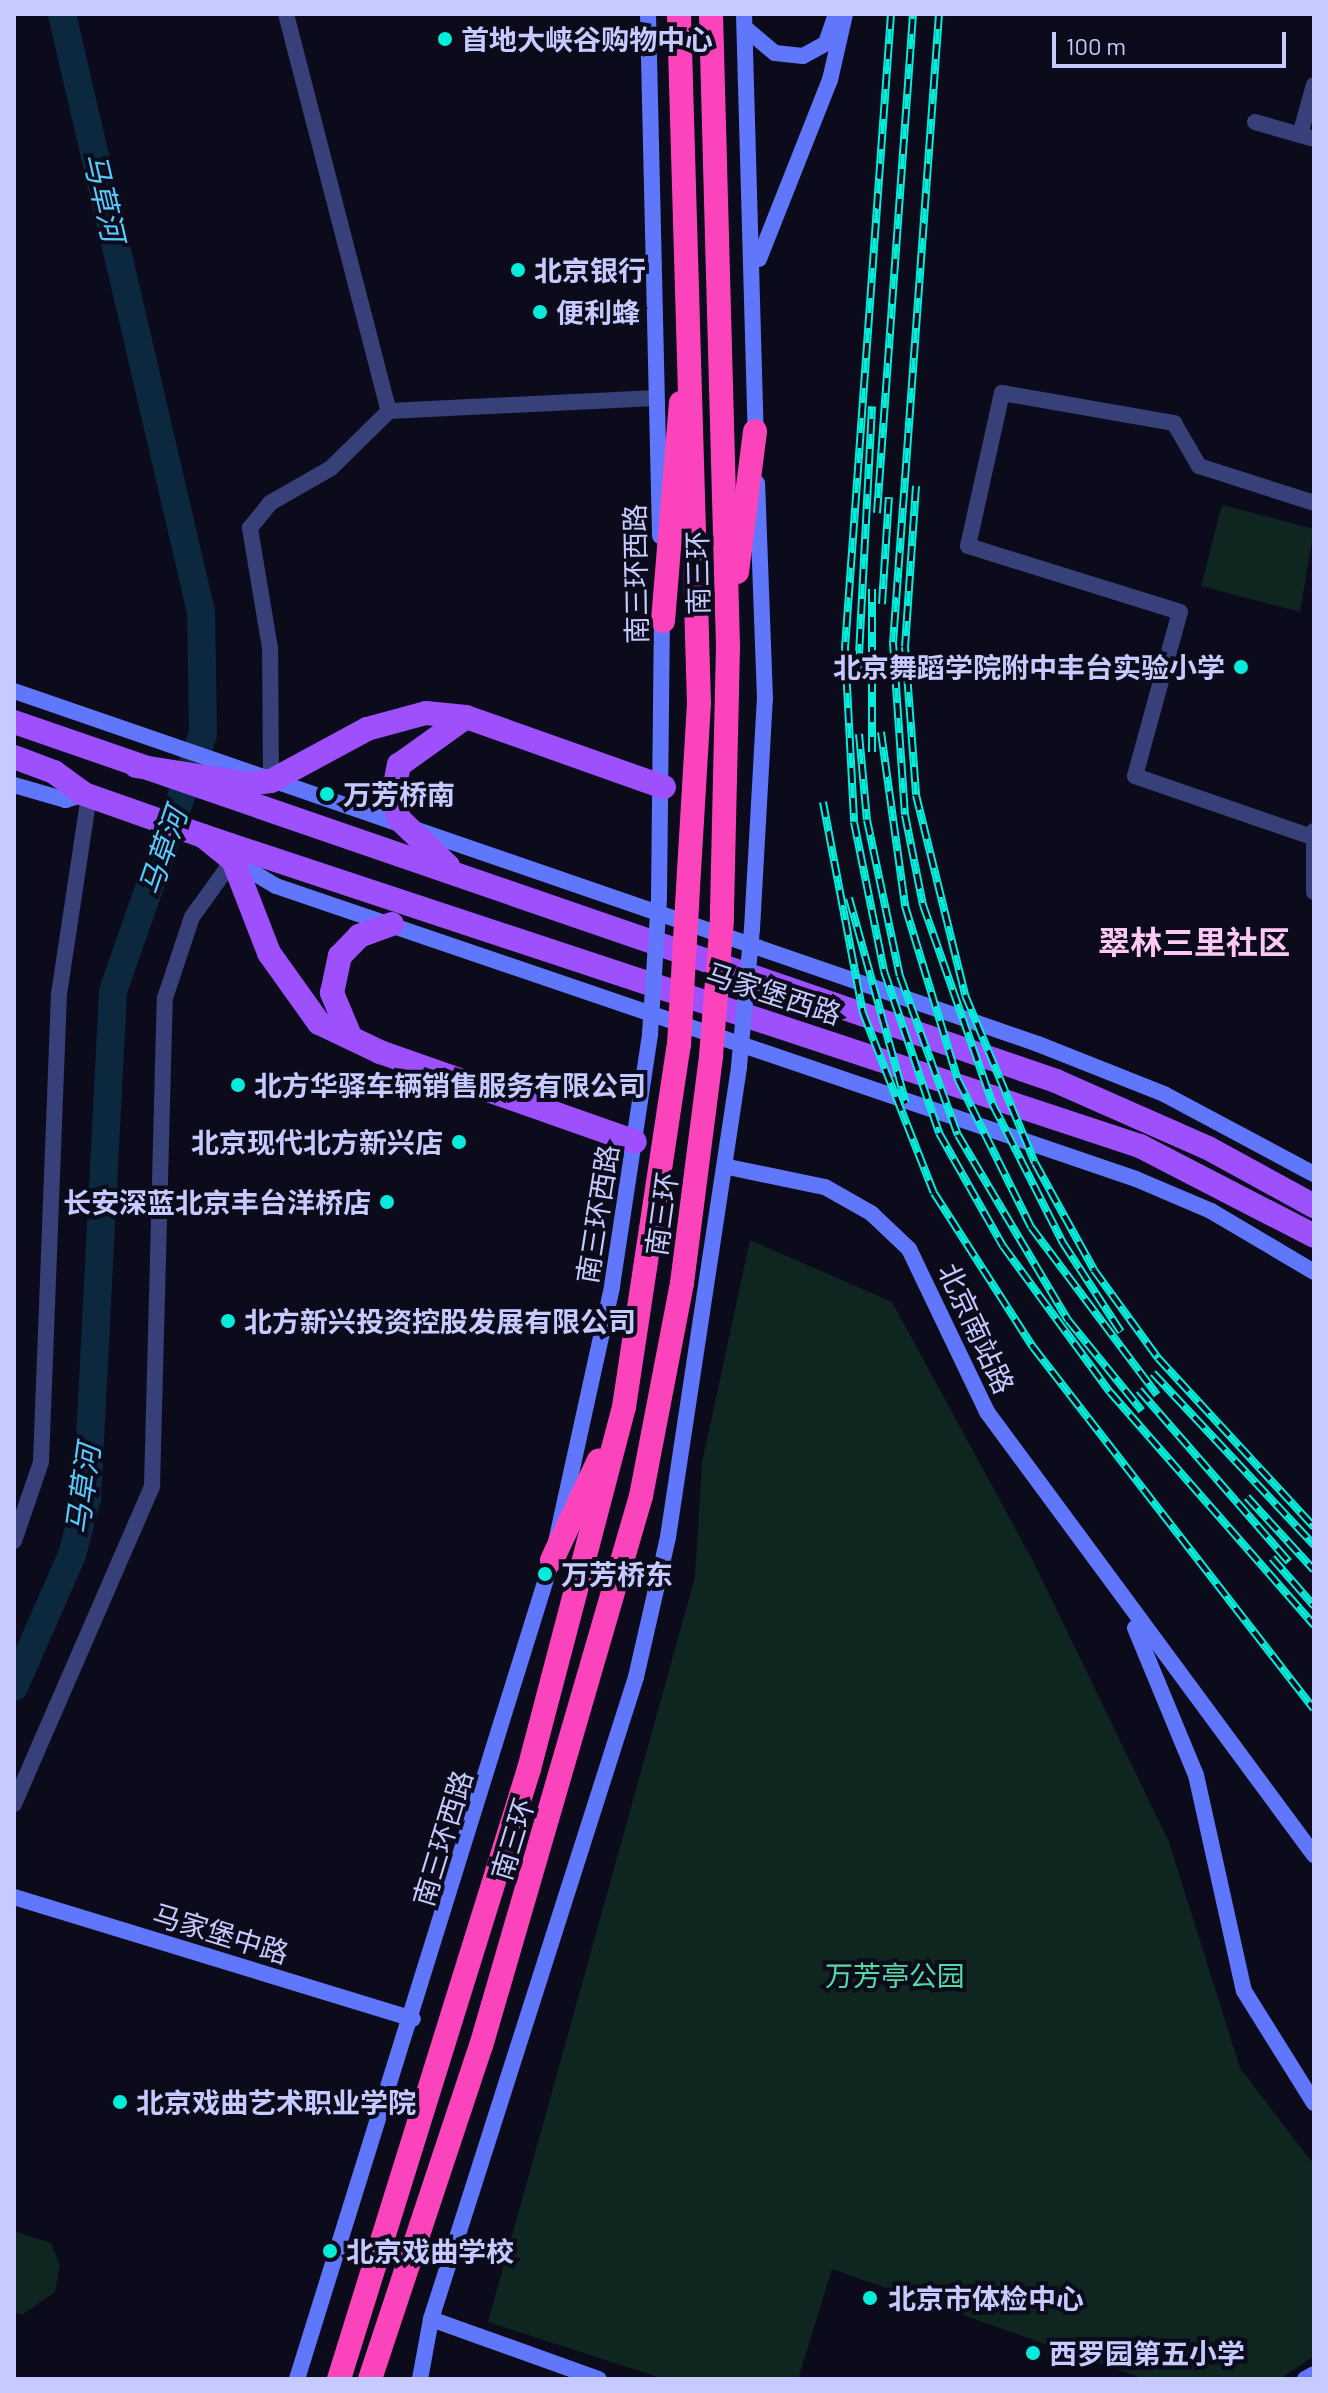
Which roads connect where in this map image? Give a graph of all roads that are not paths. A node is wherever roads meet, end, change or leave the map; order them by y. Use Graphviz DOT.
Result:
graph roads {
  1 [pos="286,14"];
  2 [pos="648,14"];
  3 [pos="663,14"];
  4 [pos="679,14"];
  5 [pos="711,14"];
  6 [pos="836,14"];
  7 [pos="845,14"];
  8 [pos="744,21"];
  9 [pos="1314,85"];
  10 [pos="683,118"];
  11 [pos="1255,122"];
  12 [pos="1307,137"];
  13 [pos="756,272"];
  14 [pos="689,293"];
  15 [pos="656,398"];
  16 [pos="389,411"];
  17 [pos="755,431"];
  18 [pos="1314,503"];
  19 [pos="663,621"];
  20 [pos="728,646"];
  21 [pos="14,691"];
  22 [pos="466,717"];
  23 [pos="14,722"];
  24 [pos="14,757"];
  25 [pos="14,785"];
  26 [pos="248,785"];
  27 [pos="664,787"];
  28 [pos="86,794"];
  29 [pos="399,819"];
  30 [pos="1313,834"];
  31 [pos="220,847"];
  32 [pos="452,870"];
  33 [pos="1313,892"];
  34 [pos="392,924"];
  35 [pos="350,1036"];
  36 [pos="635,1142"];
  37 [pos="728,1167"];
  38 [pos="1314,1174"];
  39 [pos="1314,1206"];
  40 [pos="1314,1236"];
  41 [pos="1314,1272"];
  42 [pos="624,1407"];
  43 [pos="14,1541"];
  44 [pos="552,1560"];
  45 [pos="1118,1594"];
  46 [pos="14,1804"];
  47 [pos="1314,1855"];
  48 [pos="14,1897"];
  49 [pos="413,2019"];
  50 [pos="1314,2103"];
  51 [pos="431,2319"];
  52 [pos="1314,2374"];
  53 [pos="297,2379"];
  54 [pos="339,2379"];
  55 [pos="370,2379"];
  56 [pos="420,2379"];
  57 [pos="599,2379"];
  58 [pos="1305,2379"];
  1 -- 16 [label="street"];
  2 -- 15 [label="street, 南三环西路"];
  3 -- 10 [label="highway"];
  4 -- 10 [label="highway, 南三环"];
  5 -- 20 [label="highway, 南三环"];
  6 -- 8 [label="street"];
  7 -- 13 [label="street"];
  8 -- 13 [label="street"];
  9 -- 12 [label="street"];
  10 -- 14 [label="highway, 南三环"];
  11 -- 12 [label="street"];
  13 -- 17 [label="street"];
  14 -- 19 [label="highway"];
  14 -- 42 [label="highway, 南三环, bridge"];
  15 -- 16 [label="street"];
  15 -- 19 [label="street, 南三环西路"];
  16 -- 26 [label="street"];
  17 -- 20 [label="highway"];
  17 -- 37 [label="street, bridge"];
  18 -- 30 [label="street"];
  19 -- 27 [label="street, 南三环西路"];
  20 -- 55 [label="highway, 南三环, bridge"];
  21 -- 26 [label="street"];
  22 -- 26 [label="main road"];
  22 -- 27 [label="main road"];
  22 -- 29 [label="main road"];
  23 -- 26 [label="main road, bridge"];
  24 -- 28 [label="main road"];
  25 -- 28 [label="street"];
  26 -- 29 [label="street, 马家堡西路"];
  26 -- 32 [label="main road, 马家堡西路"];
  27 -- 36 [label="street, 南三环西路, bridge"];
  28 -- 31 [label="main road"];
  28 -- 43 [label="street"];
  29 -- 32 [label="main road"];
  29 -- 38 [label="street, 马家堡西路"];
  30 -- 33 [label="street"];
  31 -- 34 [label="street, 马家堡西路"];
  31 -- 35 [label="main road"];
  31 -- 40 [label="main road, 马家堡西路"];
  31 -- 46 [label="street"];
  32 -- 39 [label="main road, 马家堡西路"];
  34 -- 35 [label="main road"];
  34 -- 41 [label="street, 马家堡西路"];
  35 -- 36 [label="main road"];
  36 -- 44 [label="street, 南三环西路"];
  37 -- 45 [label="street, 北京南站路"];
  37 -- 51 [label="street"];
  42 -- 44 [label="highway"];
  42 -- 54 [label="highway, 南三环"];
  44 -- 49 [label="street, 南三环西路"];
  45 -- 47 [label="street, 北京南站路"];
  45 -- 50 [label="street, 北京南站路"];
  48 -- 49 [label="street, 马家堡中路"];
  49 -- 53 [label="street, 南三环西路"];
  51 -- 56 [label="street"];
  51 -- 57 [label="street"];
  52 -- 58 [label="street"];
}
